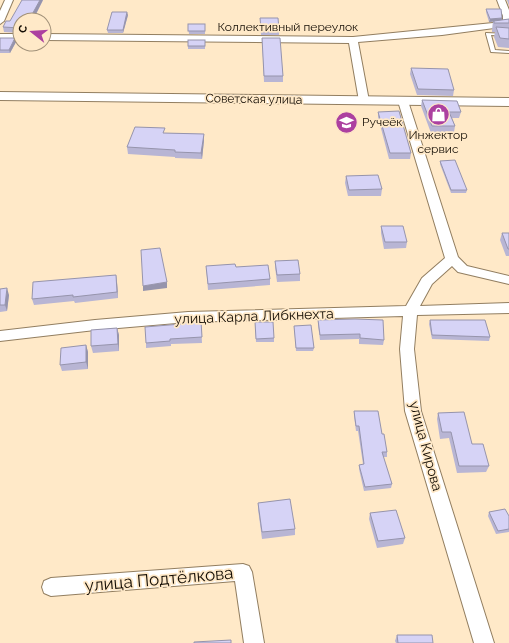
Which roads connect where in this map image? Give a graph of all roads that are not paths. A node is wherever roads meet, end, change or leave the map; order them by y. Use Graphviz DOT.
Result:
graph roads {
  1 [pos="9,0"];
  2 [pos="501,0"];
  3 [pos="0,20"];
  4 [pos="509,35"];
  5 [pos="0,37"];
  6 [pos="12,37"];
  7 [pos="52,37"];
  8 [pos="353,40"];
  9 [pos="509,52"];
  10 [pos="0,96"];
  11 [pos="364,101"];
  12 [pos="403,101"];
  13 [pos="509,102"];
  14 [pos="452,259"];
  15 [pos="509,280"];
  16 [pos="509,308"];
  17 [pos="410,311"];
  18 [pos="0,336"];
  19 [pos="51,587"];
  20 [pos="254,643"];
  21 [pos="484,643"];
  1 -- 3 [label="street"];
  2 -- 8 [label="street, Коллективный переулок"];
  4 -- 9 [label="lane"];
  5 -- 6 [label="street"];
  7 -- 8 [label="street, Коллективный переулок"];
  8 -- 11 [label="street"];
  10 -- 11 [label="main road, Советская улица"];
  11 -- 12 [label="main road, Советская улица"];
  12 -- 13 [label="main road, Советская улица"];
  12 -- 14 [label="street"];
  14 -- 15 [label="street"];
  14 -- 17 [label="street, улица Кирова"];
  16 -- 17 [label="street, улица Карла Либкнехта"];
  17 -- 18 [label="street, улица Карла Либкнехта"];
  17 -- 21 [label="street, улица Кирова"];
  19 -- 20 [label="street, улица Подтёлкова"];
}
